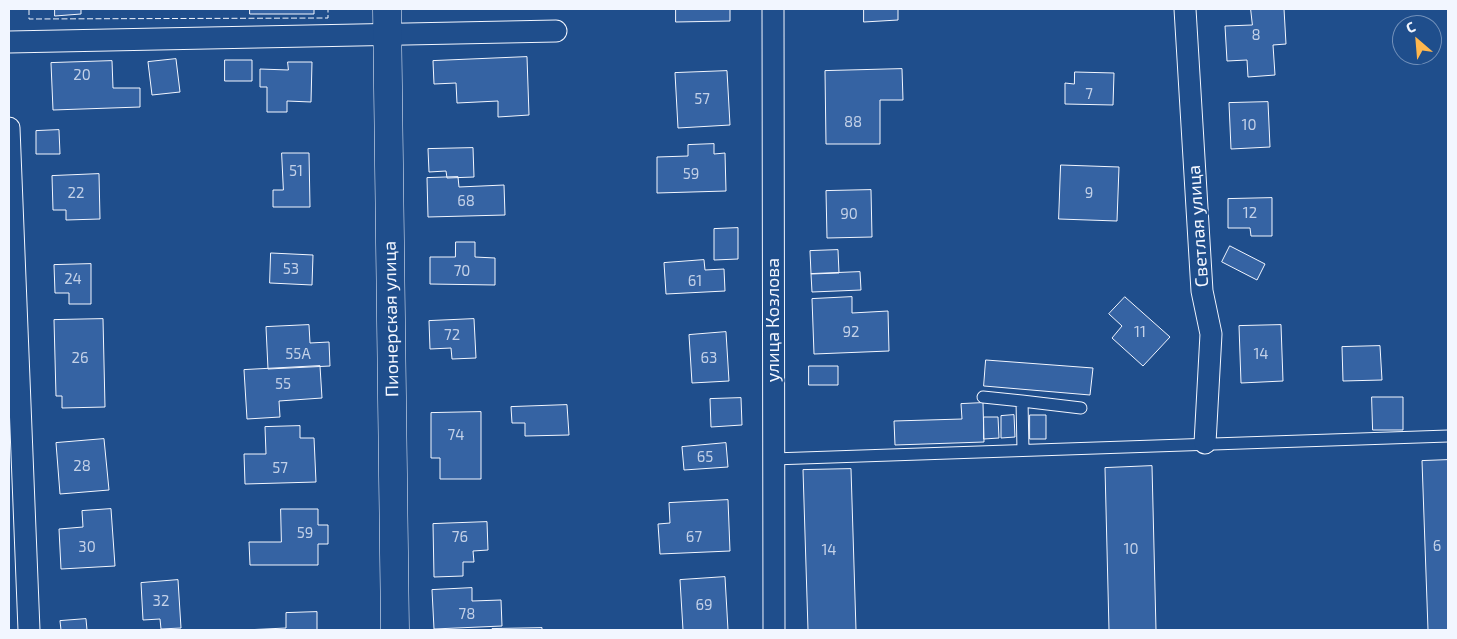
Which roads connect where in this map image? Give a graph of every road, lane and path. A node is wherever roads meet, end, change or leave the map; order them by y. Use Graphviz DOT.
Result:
graph roads {
  1 [pos="773,9"];
  2 [pos="1184,9"];
  3 [pos="388,22"];
  4 [pos="556,32"];
  5 [pos="9,42"];
  6 [pos="9,128"];
  7 [pos="983,397"];
  8 [pos="1022,401"];
  9 [pos="1081,408"];
  10 [pos="1448,436"];
  11 [pos="1205,443"];
  12 [pos="1022,450"];
  13 [pos="773,459"];
  14 [pos="29,630"];
  15 [pos="394,630"];
  16 [pos="774,630"];
  1 -- 13 [label="street, улица Козлова"];
  2 -- 11 [label="street, Светлая улица"];
  3 -- 4 [label="street"];
  3 -- 5 [label="street"];
  3 -- 15 [label="street, Пионерская улица"];
  6 -- 14 [label="street"];
  7 -- 8 [label="lane"];
  8 -- 9 [label="lane"];
  8 -- 12 [label="lane"];
  10 -- 11 [label="lane"];
  11 -- 12 [label="lane"];
  12 -- 13 [label="lane"];
  13 -- 16 [label="street, улица Козлова"];
}
